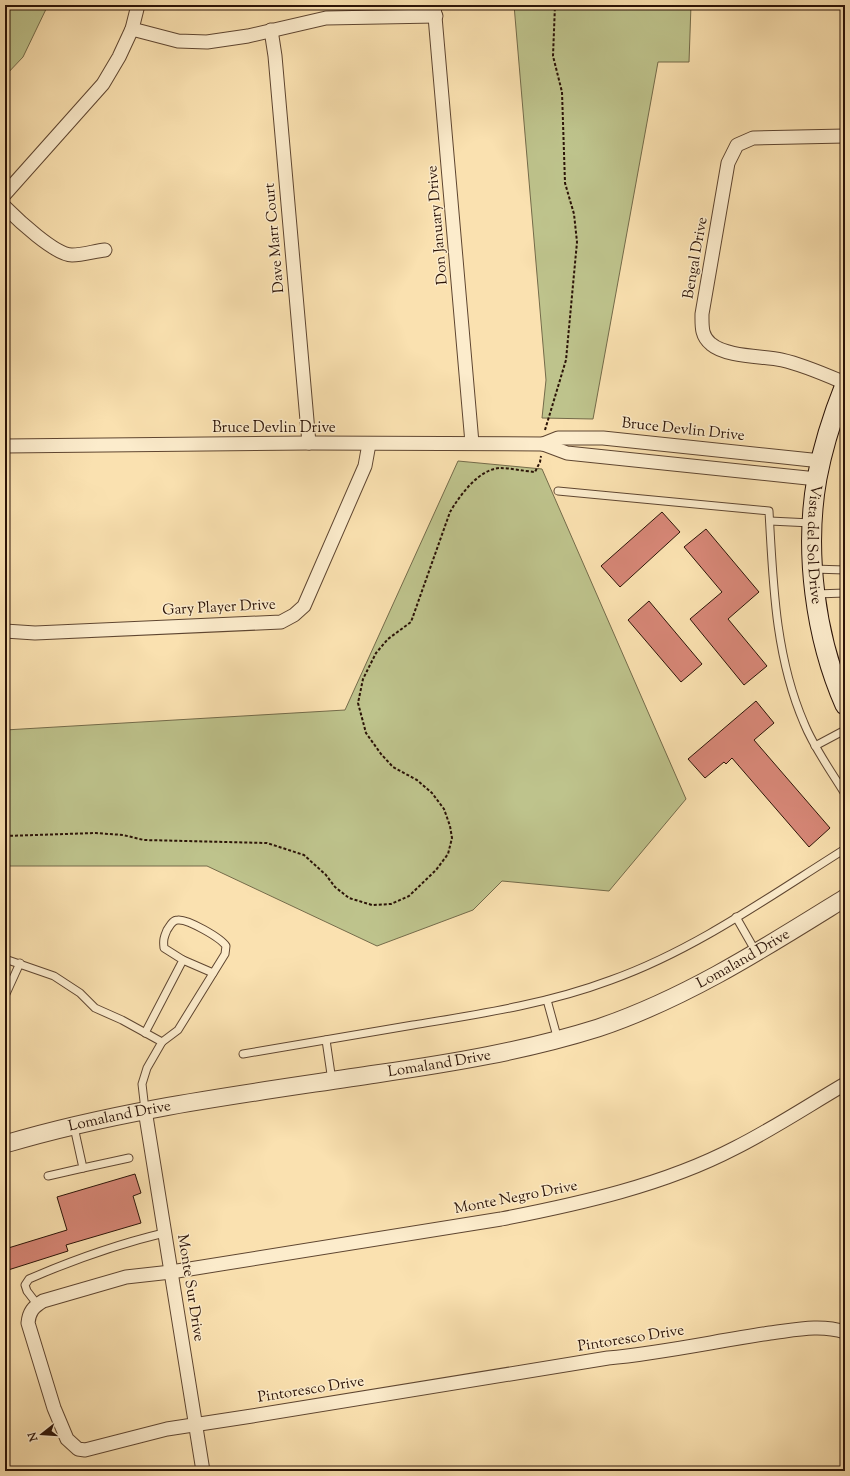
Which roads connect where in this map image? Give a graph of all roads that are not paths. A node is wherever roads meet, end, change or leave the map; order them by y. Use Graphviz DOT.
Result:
graph roads {
  1 [pos="138,5"];
  2 [pos="435,10"];
  3 [pos="132,29"];
  4 [pos="271,30"];
  5 [pos="845,136"];
  6 [pos="5,194"];
  7 [pos="5,207"];
  8 [pos="105,250"];
  9 [pos="845,384"];
  10 [pos="309,443"];
  11 [pos="472,443"];
  12 [pos="369,444"];
  13 [pos="543,444"];
  14 [pos="5,446"];
  15 [pos="821,461"];
  16 [pos="817,479"];
  17 [pos="558,491"];
  18 [pos="770,521"];
  19 [pos="814,523"];
  20 [pos="813,569"];
  21 [pos="845,570"];
  22 [pos="815,594"];
  23 [pos="845,594"];
  24 [pos="5,631"];
  25 [pos="840,679"];
  26 [pos="845,703"];
  27 [pos="845,730"];
  28 [pos="815,746"];
  29 [pos="845,794"];
  30 [pos="845,849"];
  31 [pos="845,898"];
  32 [pos="736,917"];
  33 [pos="756,952"];
  34 [pos="5,958"];
  35 [pos="183,960"];
  36 [pos="20,963"];
  37 [pos="213,973"];
  38 [pos="5,996"];
  39 [pos="547,1000"];
  40 [pos="145,1033"];
  41 [pos="326,1040"];
  42 [pos="558,1040"];
  43 [pos="162,1042"];
  44 [pos="244,1054"];
  45 [pos="332,1081"];
  46 [pos="845,1084"];
  47 [pos="145,1110"];
  48 [pos="74,1127"];
  49 [pos="5,1144"];
  50 [pos="129,1158"];
  51 [pos="83,1168"];
  52 [pos="48,1176"];
  53 [pos="164,1233"];
  54 [pos="171,1272"];
  55 [pos="37,1304"];
  56 [pos="845,1332"];
  57 [pos="195,1423"];
  58 [pos="203,1471"];
  1 -- 3 [label="street"];
  2 -- 4 [label="street"];
  2 -- 11 [label="street, Don January Drive"];
  3 -- 4 [label="street"];
  3 -- 6 [label="street"];
  4 -- 10 [label="street, Dave Marr Court"];
  5 -- 9 [label="street, Bengal Drive"];
  7 -- 8 [label="street"];
  9 -- 15 [label="main road, Vista del Sol Drive"];
  10 -- 12 [label="street, Bruce Devlin Drive"];
  10 -- 14 [label="street, Bruce Devlin Drive"];
  11 -- 12 [label="street, Bruce Devlin Drive"];
  11 -- 13 [label="street, Bruce Devlin Drive"];
  12 -- 24 [label="street, Gary Player Drive"];
  13 -- 15 [label="street, Bruce Devlin Drive"];
  13 -- 16 [label="street, Bruce Devlin Drive"];
  15 -- 16 [label="main road, Vista del Sol Drive"];
  16 -- 19 [label="main road, Vista del Sol Drive"];
  17 -- 18 [label="lane"];
  18 -- 19 [label="lane"];
  18 -- 28 [label="lane"];
  19 -- 20 [label="main road, Vista del Sol Drive"];
  20 -- 21 [label="lane"];
  20 -- 22 [label="main road, Vista del Sol Drive"];
  22 -- 23 [label="lane"];
  22 -- 25 [label="main road, Vista del Sol Drive"];
  25 -- 26 [label="main road, Vista del Sol Drive"];
  27 -- 28 [label="lane"];
  28 -- 29 [label="lane"];
  30 -- 32 [label="lane"];
  31 -- 33 [label="street, Lomaland Drive"];
  32 -- 33 [label="lane"];
  32 -- 39 [label="lane"];
  33 -- 42 [label="street, Lomaland Drive"];
  34 -- 36 [label="lane"];
  35 -- 37 [label="lane"];
  35 -- 37 [label="lane"];
  35 -- 40 [label="lane"];
  36 -- 38 [label="lane"];
  36 -- 40 [label="lane"];
  37 -- 43 [label="lane"];
  39 -- 41 [label="lane"];
  39 -- 42 [label="lane"];
  40 -- 43 [label="lane"];
  41 -- 44 [label="lane"];
  41 -- 45 [label="lane"];
  42 -- 45 [label="street, Lomaland Drive"];
  43 -- 47 [label="lane"];
  45 -- 47 [label="street, Lomaland Drive"];
  46 -- 54 [label="street, Monte Negro Drive"];
  47 -- 48 [label="street, Lomaland Drive"];
  47 -- 53 [label="street, Monte Sur Drive"];
  48 -- 49 [label="street, Lomaland Drive"];
  48 -- 51 [label="lane"];
  50 -- 51 [label="lane"];
  51 -- 52 [label="lane"];
  53 -- 54 [label="street, Monte Sur Drive"];
  53 -- 55 [label="lane"];
  54 -- 55 [label="street"];
  54 -- 57 [label="street, Monte Sur Drive"];
  55 -- 57 [label="street, Pintoresco Drive"];
  56 -- 57 [label="street, Pintoresco Drive"];
  57 -- 58 [label="street, Monte Sur Drive"];
}
